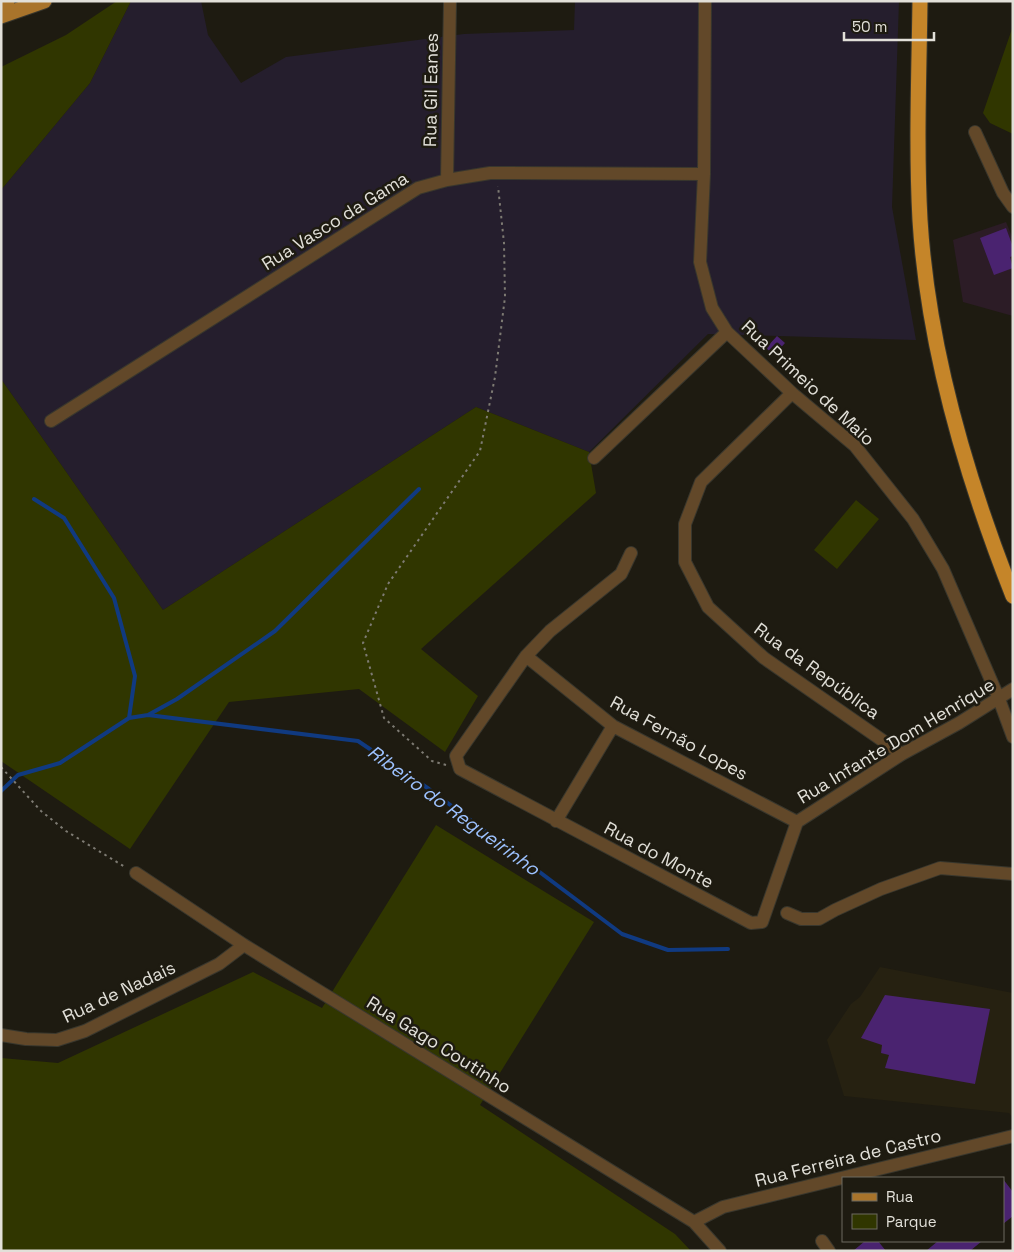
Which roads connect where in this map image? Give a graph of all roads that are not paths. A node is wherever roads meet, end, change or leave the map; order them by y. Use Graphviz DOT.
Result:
graph roads {
  1 [pos="7,1"];
  2 [pos="44,1"];
  3 [pos="450,1"];
  4 [pos="705,1"];
  5 [pos="920,1"];
  6 [pos="929,1"];
  7 [pos="1,3"];
  8 [pos="1,16"];
  9 [pos="975,132"];
  10 [pos="704,174"];
  11 [pos="447,180"];
  12 [pos="1013,207"];
  13 [pos="727,332"];
  14 [pos="792,393"];
  15 [pos="51,421"];
  16 [pos="594,458"];
  17 [pos="631,553"];
  18 [pos="1013,574"];
  19 [pos="1013,596"];
  20 [pos="526,656"];
  21 [pos="1013,689"];
  22 [pos="999,699"];
  23 [pos="613,726"];
  24 [pos="1013,737"];
  25 [pos="902,754"];
  26 [pos="556,821"];
  27 [pos="797,822"];
  28 [pos="136,873"];
  29 [pos="1013,874"];
  30 [pos="787,913"];
  31 [pos="244,945"];
  32 [pos="1,1034"];
  33 [pos="1013,1136"];
  34 [pos="845,1177"];
  35 [pos="842,1178"];
  36 [pos="694,1222"];
  37 [pos="720,1251"];
  1 -- 7 [label="main road"];
  2 -- 8 [label="main road"];
  3 -- 11 [label="street, Rua Gil Eanes"];
  4 -- 10 [label="street, Rua Primeio de Maio"];
  5 -- 19 [label="highway"];
  6 -- 18 [label="highway"];
  9 -- 12 [label="street"];
  10 -- 11 [label="street, Rua Vasco da Gama"];
  10 -- 13 [label="street, Rua Primeio de Maio"];
  11 -- 15 [label="street, Rua Vasco da Gama"];
  13 -- 14 [label="street, Rua Primeio de Maio"];
  13 -- 16 [label="street"];
  14 -- 22 [label="street, Rua Primeio de Maio"];
  14 -- 25 [label="street, Rua da República"];
  17 -- 20 [label="street"];
  20 -- 23 [label="street, Rua Fernão Lopes"];
  20 -- 26 [label="street, Rua do Monte"];
  21 -- 22 [label="street, Rua Infante Dom Henrique"];
  22 -- 24 [label="street, Rua Primeio de Maio"];
  22 -- 25 [label="street, Rua Infante Dom Henrique"];
  23 -- 26 [label="street"];
  23 -- 27 [label="street, Rua Fernão Lopes"];
  25 -- 27 [label="street, Rua Infante Dom Henrique"];
  26 -- 27 [label="street, Rua do Monte"];
  28 -- 31 [label="street, Rua Gago Coutinho"];
  29 -- 30 [label="street"];
  31 -- 32 [label="street, Rua de Nadais"];
  31 -- 36 [label="street, Rua Gago Coutinho"];
  33 -- 34 [label="street, Rua Ferreira de Castro"];
  35 -- 36 [label="street, Rua Ferreira de Castro"];
  36 -- 37 [label="street, Rua Gago Coutinho"];
}
